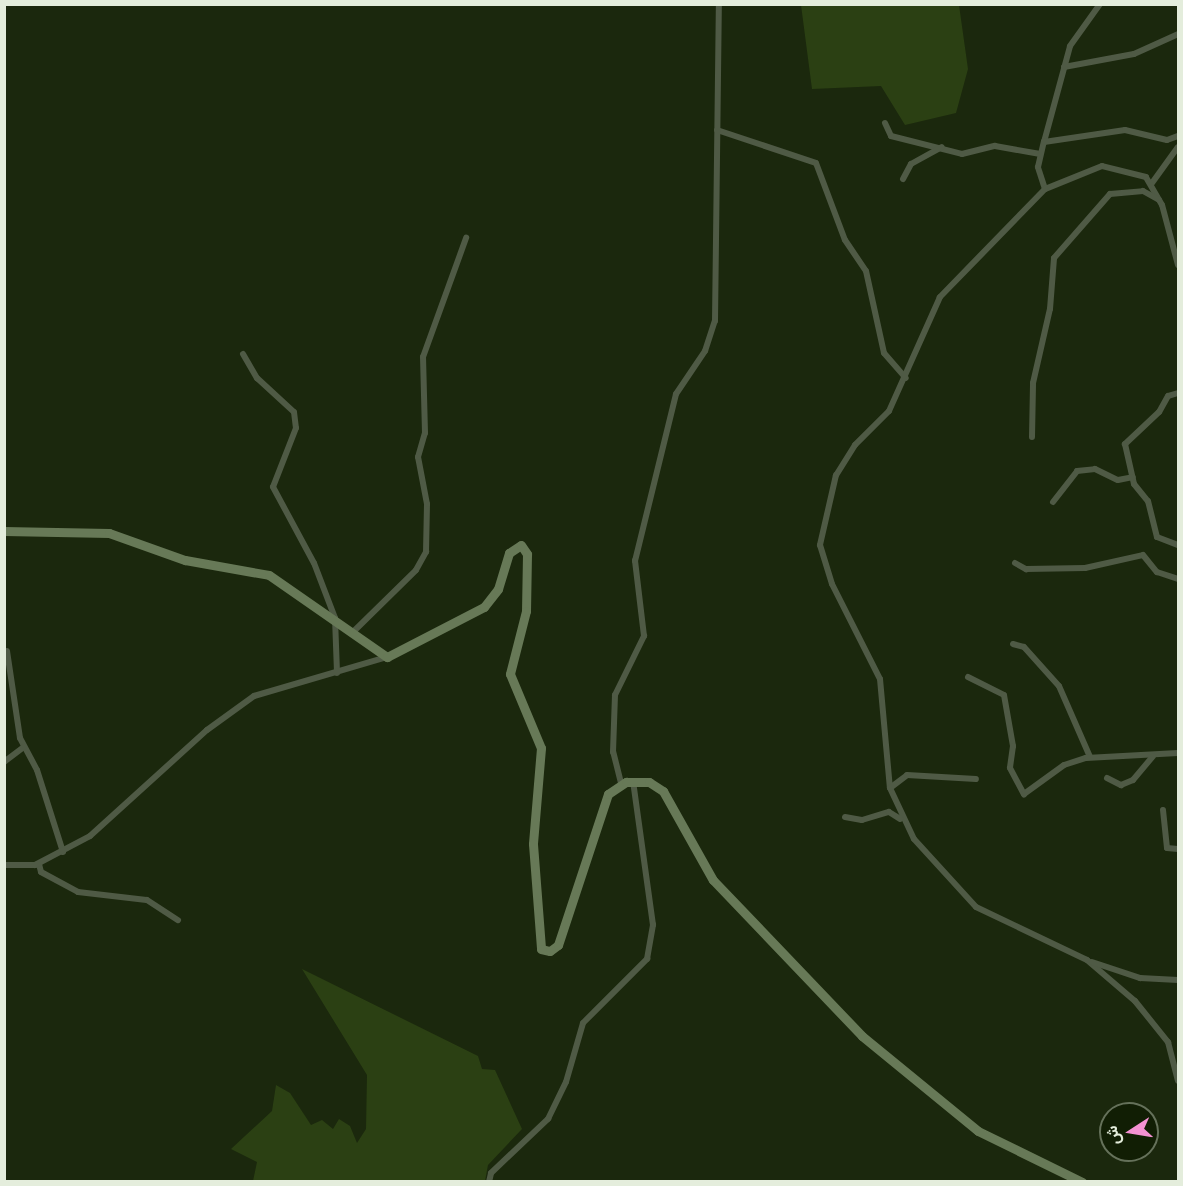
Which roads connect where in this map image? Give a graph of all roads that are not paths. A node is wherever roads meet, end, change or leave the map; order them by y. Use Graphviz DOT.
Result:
graph roads {
  1 [pos="719,4"];
  2 [pos="1100,4"];
  3 [pos="1179,34"];
  4 [pos="1064,67"];
  5 [pos="885,123"];
  6 [pos="717,130"];
  7 [pos="1179,136"];
  8 [pos="1044,142"];
  9 [pos="942,147"];
  10 [pos="1179,147"];
  11 [pos="1040,154"];
  12 [pos="903,179"];
  13 [pos="1152,183"];
  14 [pos="1045,189"];
  15 [pos="1159,200"];
  16 [pos="466,238"];
  17 [pos="1179,265"];
  18 [pos="243,354"];
  19 [pos="906,378"];
  20 [pos="1179,393"];
  21 [pos="1032,437"];
  22 [pos="1133,477"];
  23 [pos="1053,502"];
  24 [pos="4,531"];
  25 [pos="1179,544"];
  26 [pos="1015,562"];
  27 [pos="1179,579"];
  28 [pos="335,618"];
  29 [pos="353,632"];
  30 [pos="1013,644"];
  31 [pos="7,651"];
  32 [pos="387,657"];
  33 [pos="337,674"];
  34 [pos="968,677"];
  35 [pos="24,747"];
  36 [pos="1179,753"];
  37 [pos="1154,756"];
  38 [pos="1090,757"];
  39 [pos="4,762"];
  40 [pos="1107,778"];
  41 [pos="976,779"];
  42 [pos="633,781"];
  43 [pos="621,783"];
  44 [pos="890,788"];
  45 [pos="1163,810"];
  46 [pos="846,817"];
  47 [pos="903,821"];
  48 [pos="1179,849"];
  49 [pos="63,852"];
  50 [pos="39,864"];
  51 [pos="4,865"];
  52 [pos="178,920"];
  53 [pos="1086,960"];
  54 [pos="1179,980"];
  55 [pos="1179,1081"];
  56 [pos="489,1182"];
  57 [pos="1082,1182"];
  1 -- 6 [label="street"];
  2 -- 4 [label="street"];
  3 -- 4 [label="street"];
  4 -- 8 [label="street"];
  5 -- 9 [label="street"];
  6 -- 19 [label="street"];
  6 -- 43 [label="street"];
  7 -- 8 [label="street"];
  8 -- 11 [label="street"];
  9 -- 11 [label="street"];
  9 -- 12 [label="street"];
  10 -- 13 [label="street"];
  11 -- 14 [label="street"];
  13 -- 14 [label="street"];
  13 -- 15 [label="street"];
  14 -- 19 [label="street"];
  15 -- 17 [label="street"];
  15 -- 21 [label="street"];
  16 -- 29 [label="street"];
  18 -- 28 [label="street"];
  19 -- 44 [label="street"];
  20 -- 22 [label="street"];
  22 -- 23 [label="street"];
  22 -- 25 [label="street"];
  24 -- 28 [label="street"];
  26 -- 27 [label="street"];
  28 -- 29 [label="street"];
  28 -- 33 [label="street"];
  29 -- 32 [label="street"];
  30 -- 38 [label="street"];
  31 -- 35 [label="street"];
  32 -- 33 [label="street"];
  32 -- 43 [label="street"];
  33 -- 49 [label="street"];
  34 -- 38 [label="street"];
  35 -- 39 [label="street"];
  35 -- 49 [label="street"];
  36 -- 37 [label="street"];
  37 -- 38 [label="street"];
  37 -- 40 [label="street"];
  41 -- 44 [label="street"];
  42 -- 43 [label="street"];
  42 -- 56 [label="street"];
  42 -- 57 [label="street"];
  44 -- 47 [label="street"];
  45 -- 48 [label="street"];
  46 -- 47 [label="street"];
  47 -- 53 [label="street"];
  49 -- 50 [label="street"];
  50 -- 51 [label="street"];
  50 -- 52 [label="street"];
  53 -- 54 [label="street"];
  53 -- 55 [label="street"];
}
